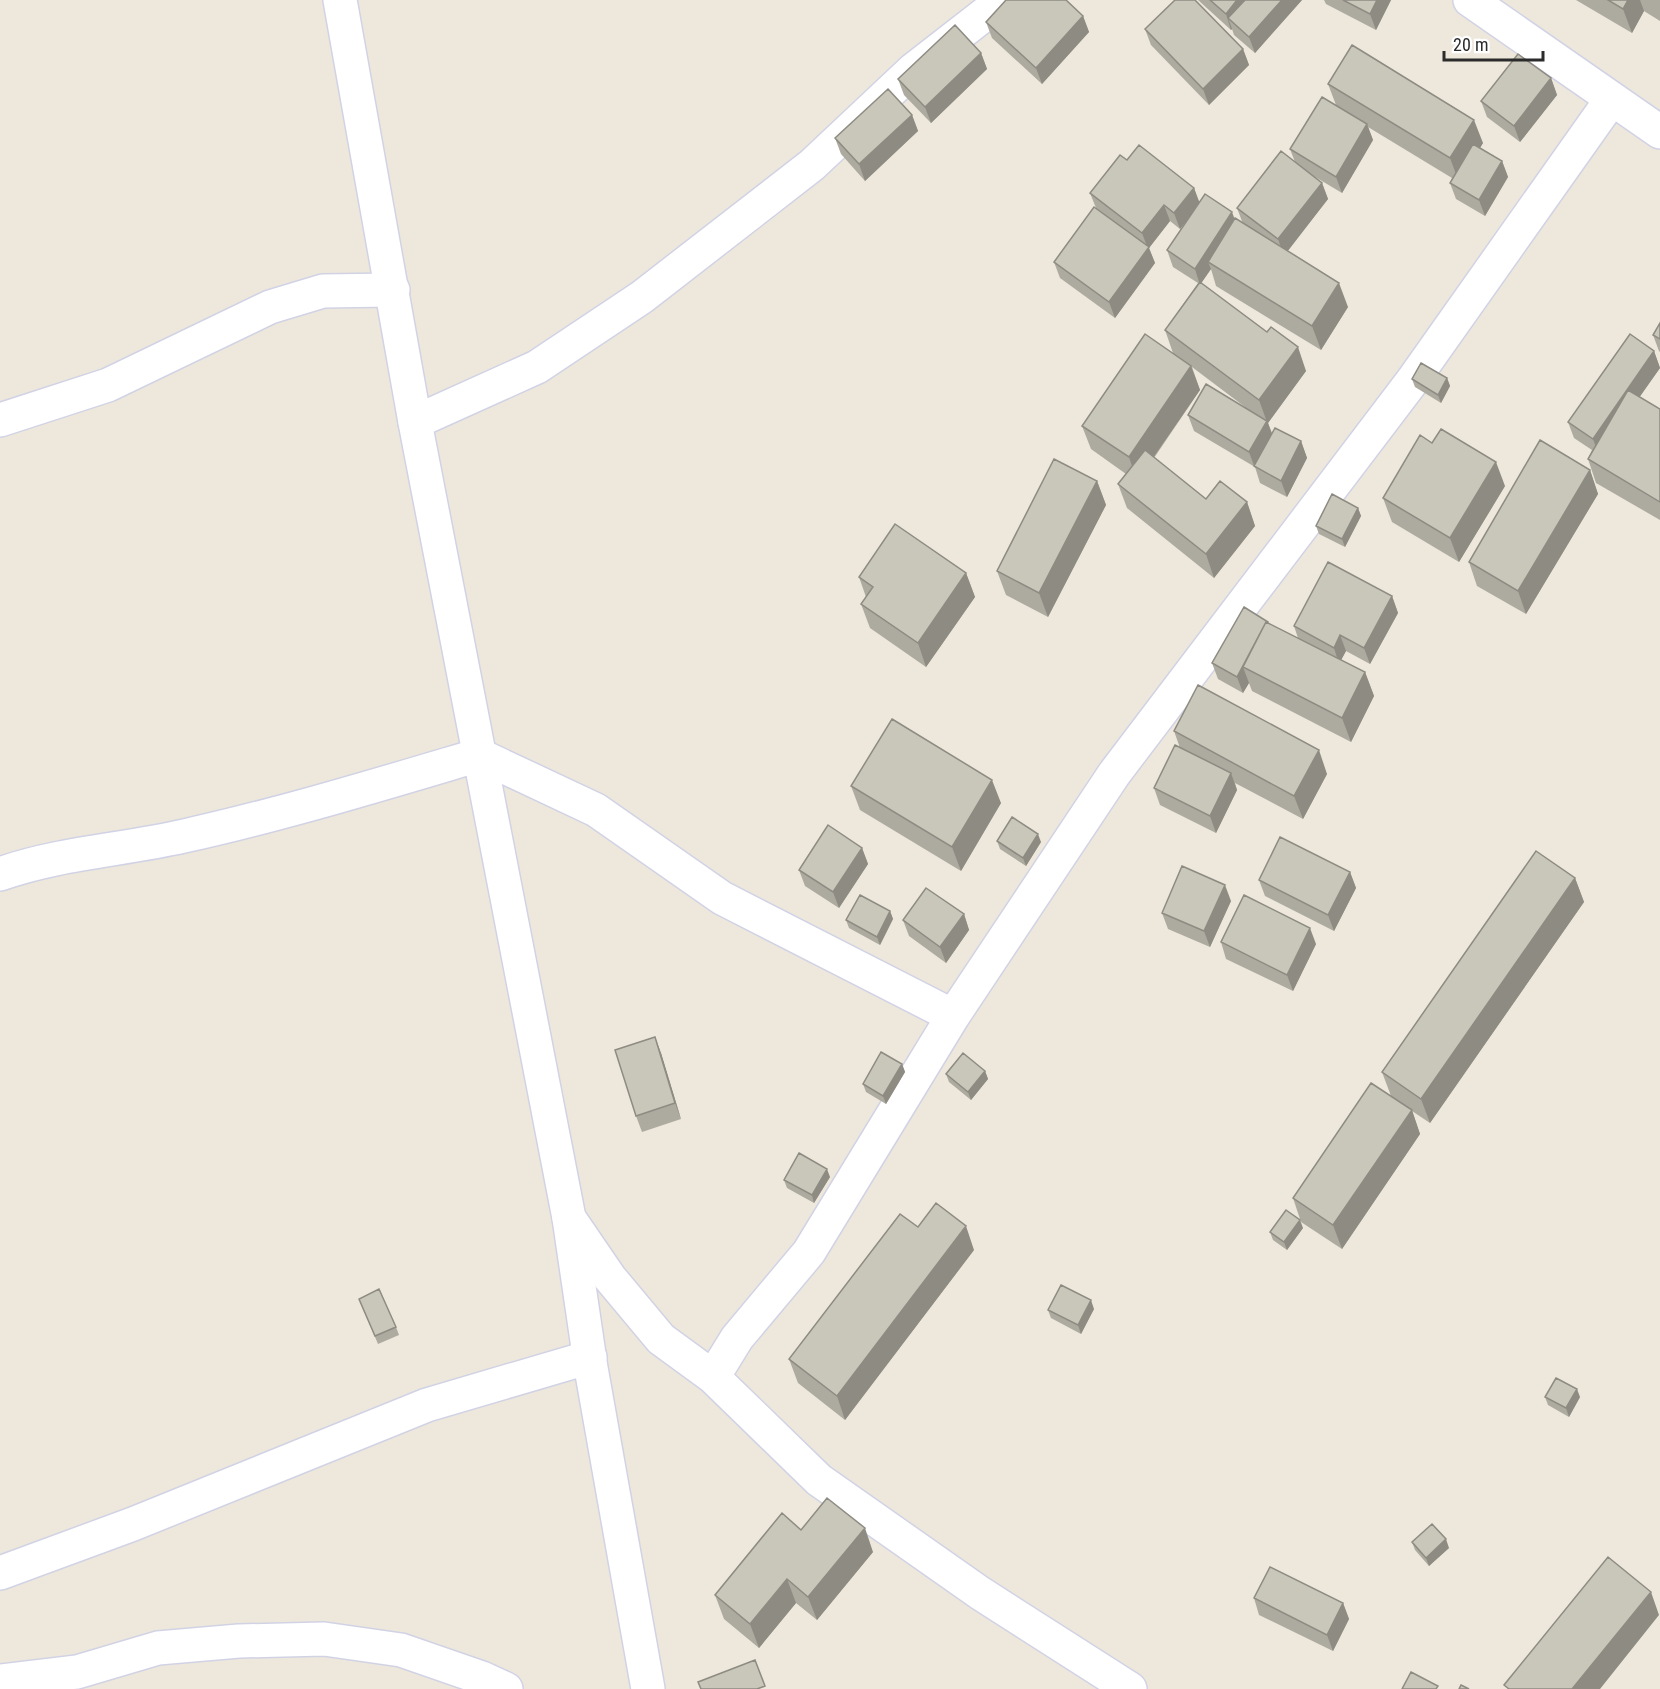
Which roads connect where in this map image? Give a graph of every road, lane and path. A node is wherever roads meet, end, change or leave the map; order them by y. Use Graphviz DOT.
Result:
graph roads {
  1 [pos="340,0"];
  2 [pos="1003,0"];
  3 [pos="1470,0"];
  4 [pos="1611,100"];
  5 [pos="1660,132"];
  6 [pos="393,290"];
  7 [pos="0,420"];
  8 [pos="415,422"];
  9 [pos="479,755"];
  10 [pos="0,874"];
  11 [pos="953,1016"];
  12 [pos="569,1218"];
  13 [pos="590,1357"];
  14 [pos="713,1377"];
  15 [pos="0,1573"];
  16 [pos="0,1681"];
  17 [pos="506,1689"];
  18 [pos="648,1689"];
  19 [pos="1130,1689"];
  1 -- 6 [label="street"];
  2 -- 8 [label="street"];
  3 -- 4 [label="street"];
  4 -- 5 [label="street"];
  4 -- 11 [label="street"];
  6 -- 7 [label="street"];
  6 -- 8 [label="street"];
  8 -- 9 [label="street"];
  9 -- 10 [label="street"];
  9 -- 11 [label="street"];
  9 -- 12 [label="street"];
  11 -- 14 [label="street"];
  12 -- 13 [label="street"];
  12 -- 14 [label="street"];
  13 -- 15 [label="street"];
  13 -- 18 [label="street"];
  14 -- 19 [label="street"];
  16 -- 17 [label="street"];
}
